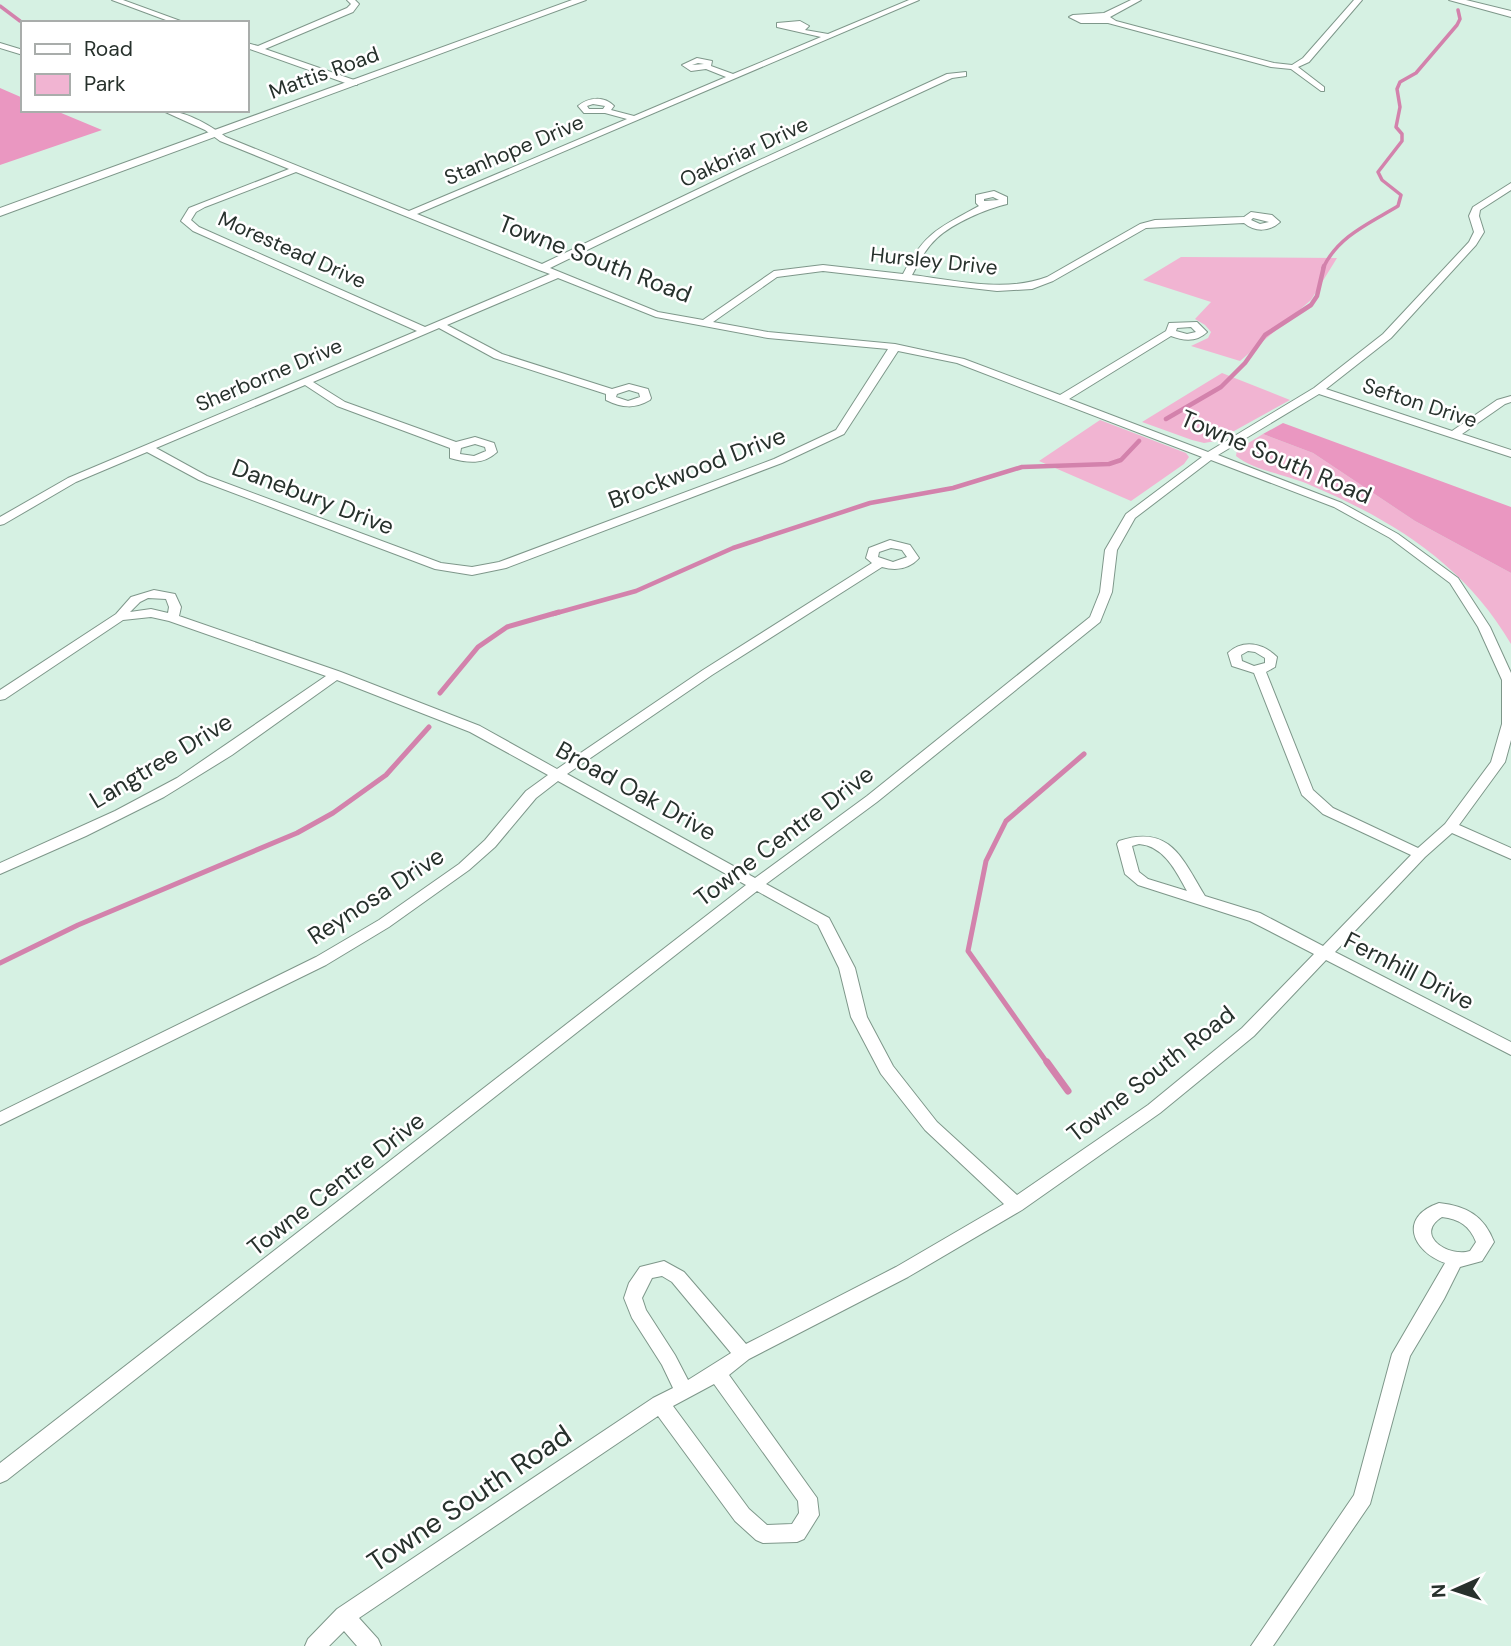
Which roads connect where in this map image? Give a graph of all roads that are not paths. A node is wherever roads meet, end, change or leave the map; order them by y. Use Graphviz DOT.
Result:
graph roads {
  1 [pos="116,0"];
  2 [pos="351,0"];
  3 [pos="579,0"];
  4 [pos="915,0"];
  5 [pos="1138,0"];
  6 [pos="1358,0"];
  7 [pos="1454,0"];
  8 [pos="1511,14"];
  9 [pos="176,21"];
  10 [pos="802,29"];
  11 [pos="829,37"];
  12 [pos="0,45"];
  13 [pos="248,45"];
  14 [pos="258,49"];
  15 [pos="21,52"];
  16 [pos="707,67"];
  17 [pos="1293,67"];
  18 [pos="963,74"];
  19 [pos="734,77"];
  20 [pos="355,83"];
  21 [pos="1321,89"];
  22 [pos="605,110"];
  23 [pos="169,112"];
  24 [pos="633,118"];
  25 [pos="215,133"];
  26 [pos="298,168"];
  27 [pos="1511,186"];
  28 [pos="988,205"];
  29 [pos="0,212"];
  30 [pos="409,214"];
  31 [pos="1246,220"];
  32 [pos="542,268"];
  33 [pos="559,274"];
  34 [pos="906,277"];
  35 [pos="438,324"];
  36 [pos="703,324"];
  37 [pos="424,330"];
  38 [pos="1171,332"];
  39 [pos="895,346"];
  40 [pos="305,381"];
  41 [pos="1318,390"];
  42 [pos="612,392"];
  43 [pos="1063,398"];
  44 [pos="1511,399"];
  45 [pos="1455,435"];
  46 [pos="456,446"];
  47 [pos="146,447"];
  48 [pos="1511,454"];
  49 [pos="1211,455"];
  50 [pos="0,522"];
  51 [pos="880,563"];
  52 [pos="472,571"];
  53 [pos="120,617"];
  54 [pos="173,618"];
  55 [pos="1259,670"];
  56 [pos="336,675"];
  57 [pos="1510,680"];
  58 [pos="0,696"];
  59 [pos="559,775"];
  60 [pos="1450,827"];
  61 [pos="1420,854"];
  62 [pos="1511,854"];
  63 [pos="0,869"];
  64 [pos="758,883"];
  65 [pos="1199,899"];
  66 [pos="1325,954"];
  67 [pos="1511,1049"];
  68 [pos="0,1119"];
  69 [pos="1016,1205"];
  70 [pos="1455,1259"];
  71 [pos="743,1354"];
  72 [pos="717,1373"];
  73 [pos="684,1391"];
  74 [pos="660,1404"];
  75 [pos="0,1474"];
  76 [pos="344,1616"];
  77 [pos="315,1646"];
  78 [pos="371,1646"];
  79 [pos="1261,1646"];
  1 -- 9 [label="street"];
  2 -- 14 [label="street"];
  3 -- 20 [label="main road, Mattis Road"];
  4 -- 11 [label="street, Stanhope Drive"];
  5 -- 17 [label="street"];
  6 -- 17 [label="street"];
  7 -- 8 [label="main road"];
  10 -- 11 [label="street"];
  11 -- 19 [label="street, Stanhope Drive"];
  12 -- 15 [label="street"];
  13 -- 14 [label="street"];
  14 -- 20 [label="street"];
  16 -- 19 [label="street"];
  17 -- 21 [label="street"];
  18 -- 32 [label="street, Oakbriar Drive"];
  19 -- 24 [label="street, Stanhope Drive"];
  20 -- 25 [label="main road, Mattis Road"];
  22 -- 24 [label="street, Stanhope Drive"];
  23 -- 25 [label="street, Towne South Road"];
  24 -- 30 [label="street, Stanhope Drive"];
  25 -- 26 [label="street, Towne South Road"];
  25 -- 29 [label="main road, Mattis Road"];
  26 -- 30 [label="street, Towne South Road"];
  26 -- 37 [label="street, Morestead Drive"];
  27 -- 41 [label="street, Towne Centre Drive"];
  28 -- 34 [label="street"];
  30 -- 32 [label="street, Towne South Road"];
  31 -- 34 [label="street, Hursley Drive"];
  32 -- 33 [label="street, Towne South Road"];
  33 -- 35 [label="street, Sherborne Drive"];
  33 -- 36 [label="street, Towne South Road"];
  34 -- 36 [label="street, Hursley Drive"];
  35 -- 37 [label="street, Sherborne Drive"];
  35 -- 42 [label="street"];
  36 -- 39 [label="street, Towne South Road"];
  37 -- 40 [label="street, Sherborne Drive"];
  38 -- 43 [label="street"];
  39 -- 43 [label="street, Towne South Road"];
  39 -- 52 [label="street, Brockwood Drive"];
  40 -- 46 [label="street"];
  40 -- 47 [label="street, Sherborne Drive"];
  41 -- 45 [label="street, Sefton Drive"];
  41 -- 49 [label="street, Towne Centre Drive"];
  43 -- 49 [label="street, Towne South Road"];
  44 -- 45 [label="street"];
  45 -- 48 [label="street, Sefton Drive"];
  47 -- 50 [label="street, Sherborne Drive"];
  47 -- 52 [label="street, Danebury Drive"];
  49 -- 57 [label="street, Towne South Road"];
  49 -- 64 [label="street, Towne Centre Drive"];
  51 -- 59 [label="street, Reynosa Drive"];
  53 -- 54 [label="street, Broad Oak Drive"];
  53 -- 54 [label="street, Broad Oak Drive"];
  53 -- 58 [label="street, Broad Oak Drive"];
  54 -- 56 [label="street, Broad Oak Drive"];
  55 -- 61 [label="street"];
  56 -- 59 [label="street, Broad Oak Drive"];
  56 -- 63 [label="street, Langtree Drive"];
  57 -- 60 [label="street, Towne South Road"];
  59 -- 64 [label="street, Broad Oak Drive"];
  59 -- 68 [label="street, Reynosa Drive"];
  60 -- 61 [label="street, Towne South Road"];
  60 -- 62 [label="street"];
  61 -- 66 [label="street, Towne South Road"];
  64 -- 69 [label="street, Broad Oak Drive"];
  64 -- 75 [label="street, Towne Centre Drive"];
  65 -- 65 [label="street, Fernhill Drive"];
  65 -- 66 [label="street, Fernhill Drive"];
  66 -- 67 [label="street, Fernhill Drive"];
  66 -- 69 [label="street, Towne South Road"];
  69 -- 71 [label="street, Towne South Road"];
  70 -- 79 [label="street"];
  71 -- 72 [label="street, Towne South Road"];
  71 -- 73 [label="street"];
  72 -- 73 [label="street, Towne South Road"];
  72 -- 74 [label="street"];
  73 -- 74 [label="street, Towne South Road"];
  74 -- 76 [label="street, Towne South Road"];
  76 -- 77 [label="street, Towne South Road"];
  76 -- 78 [label="street"];
}
